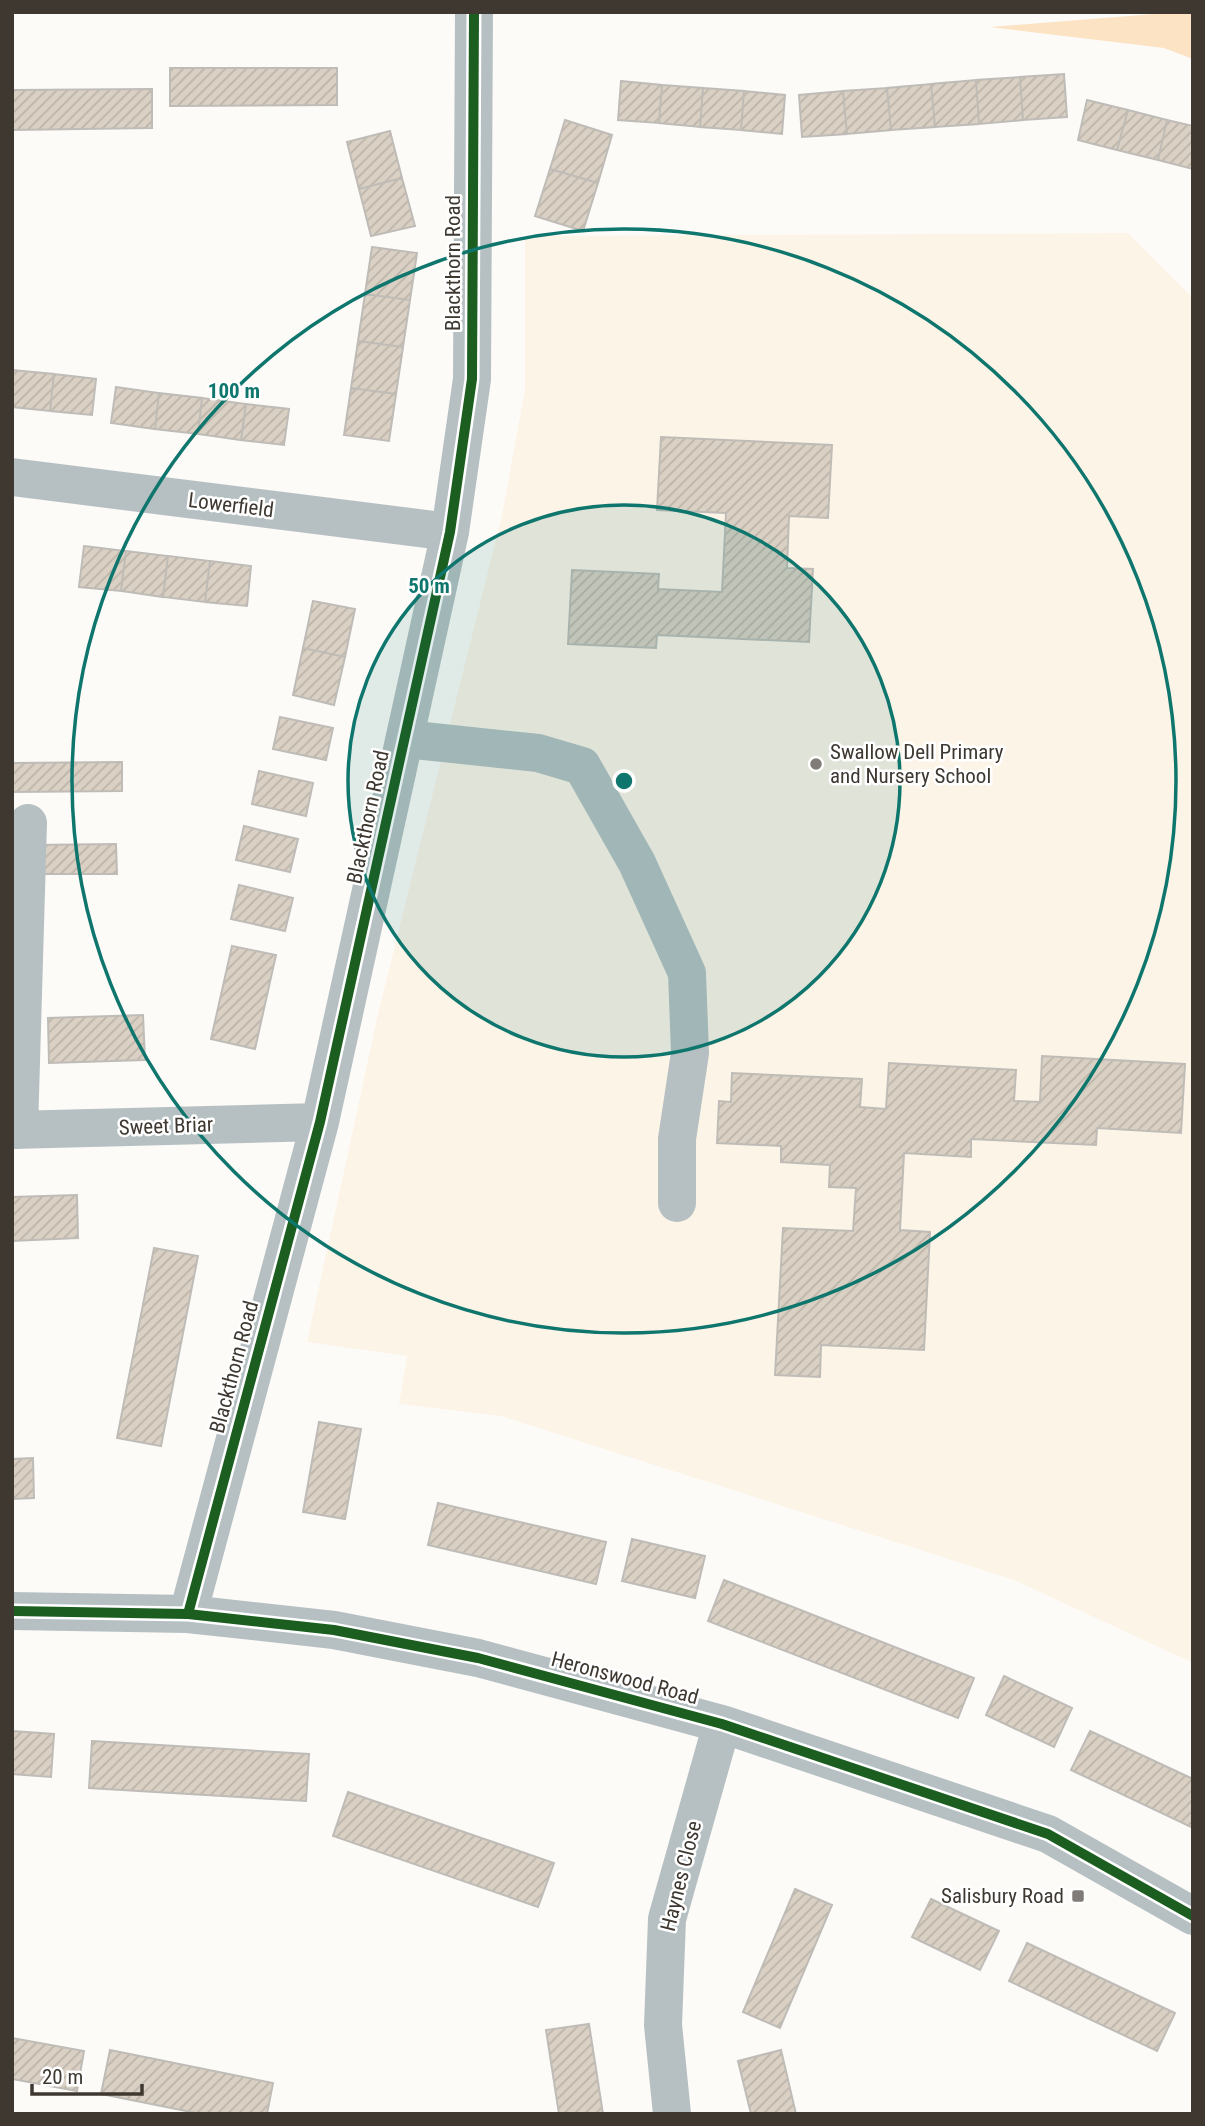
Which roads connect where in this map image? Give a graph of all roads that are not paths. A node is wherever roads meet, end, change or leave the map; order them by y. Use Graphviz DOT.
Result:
graph roads {
  1 [pos="474,12"];
  2 [pos="12,477"];
  3 [pos="450,532"];
  4 [pos="405,739"];
  5 [pos="28,823"];
  6 [pos="320,1122"];
  7 [pos="16,1130"];
  8 [pos="677,1203"];
  9 [pos="12,1611"];
  10 [pos="188,1614"];
  11 [pos="722,1724"];
  12 [pos="1193,1916"];
  13 [pos="672,2114"];
  1 -- 3 [label="street, Blackthorn Road"];
  2 -- 3 [label="street, Lowerfield"];
  3 -- 4 [label="street, Blackthorn Road"];
  4 -- 6 [label="street, Blackthorn Road"];
  4 -- 8 [label="street"];
  5 -- 7 [label="street"];
  6 -- 7 [label="street, Sweet Briar"];
  6 -- 10 [label="street, Blackthorn Road"];
  9 -- 10 [label="street, Heronswood Road"];
  10 -- 11 [label="street, Heronswood Road"];
  11 -- 12 [label="street, Heronswood Road"];
  11 -- 13 [label="street, Haynes Close"];
}
